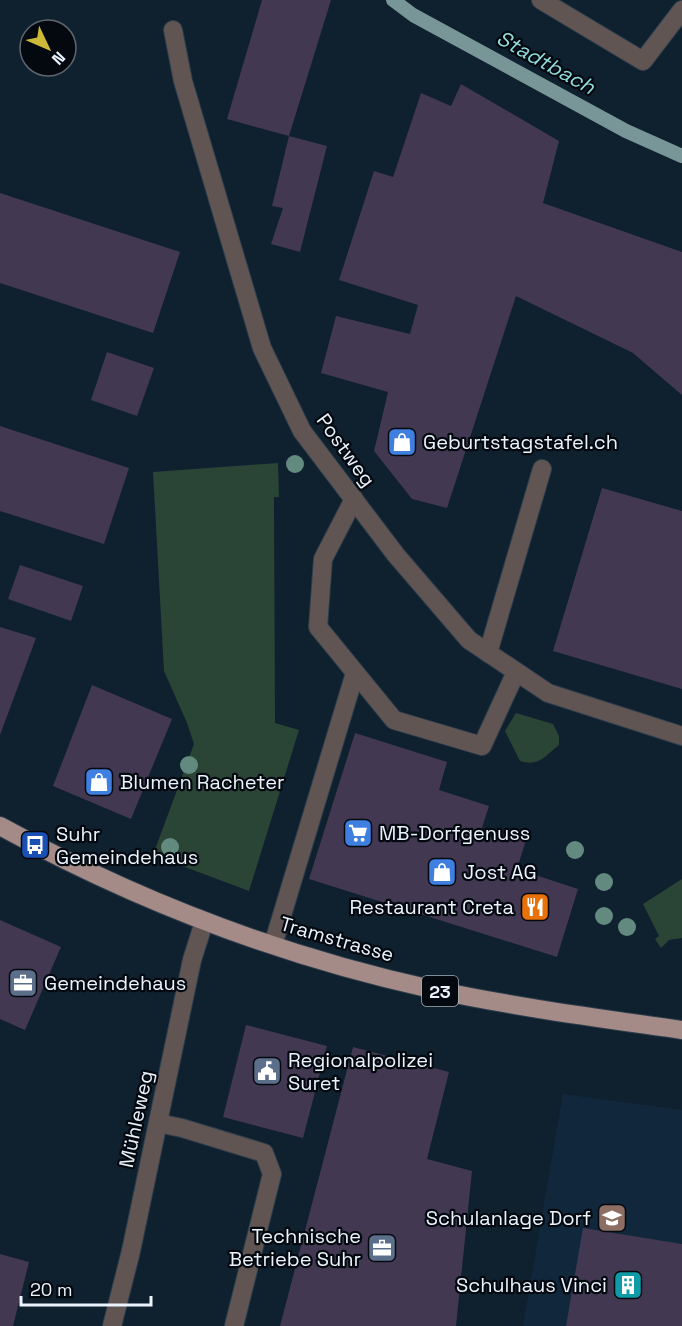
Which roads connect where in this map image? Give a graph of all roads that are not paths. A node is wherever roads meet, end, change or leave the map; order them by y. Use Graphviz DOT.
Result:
graph roads {
  1 [pos="541,0"];
  2 [pos="682,10"];
  3 [pos="173,30"];
  4 [pos="542,469"];
  5 [pos="354,499"];
  6 [pos="488,653"];
  7 [pos="516,672"];
  8 [pos="355,673"];
  9 [pos="682,736"];
  10 [pos="0,826"];
  11 [pos="204,922"];
  12 [pos="273,945"];
  13 [pos="682,1030"];
  14 [pos="158,1123"];
  15 [pos="112,1326"];
  16 [pos="234,1326"];
  1 -- 2 [label="street"];
  3 -- 5 [label="street, Postweg"];
  4 -- 6 [label="street"];
  5 -- 6 [label="street, Postweg"];
  5 -- 8 [label="street"];
  6 -- 7 [label="street, Postweg"];
  7 -- 8 [label="street"];
  7 -- 9 [label="street, Postweg"];
  8 -- 12 [label="street"];
  10 -- 11 [label="main road, Tramstrasse / 23"];
  11 -- 12 [label="main road, Tramstrasse / 23"];
  11 -- 14 [label="street, Mühleweg"];
  12 -- 13 [label="main road, Tramstrasse / 23"];
  14 -- 15 [label="street, Mühleweg"];
  14 -- 16 [label="street"];
}
